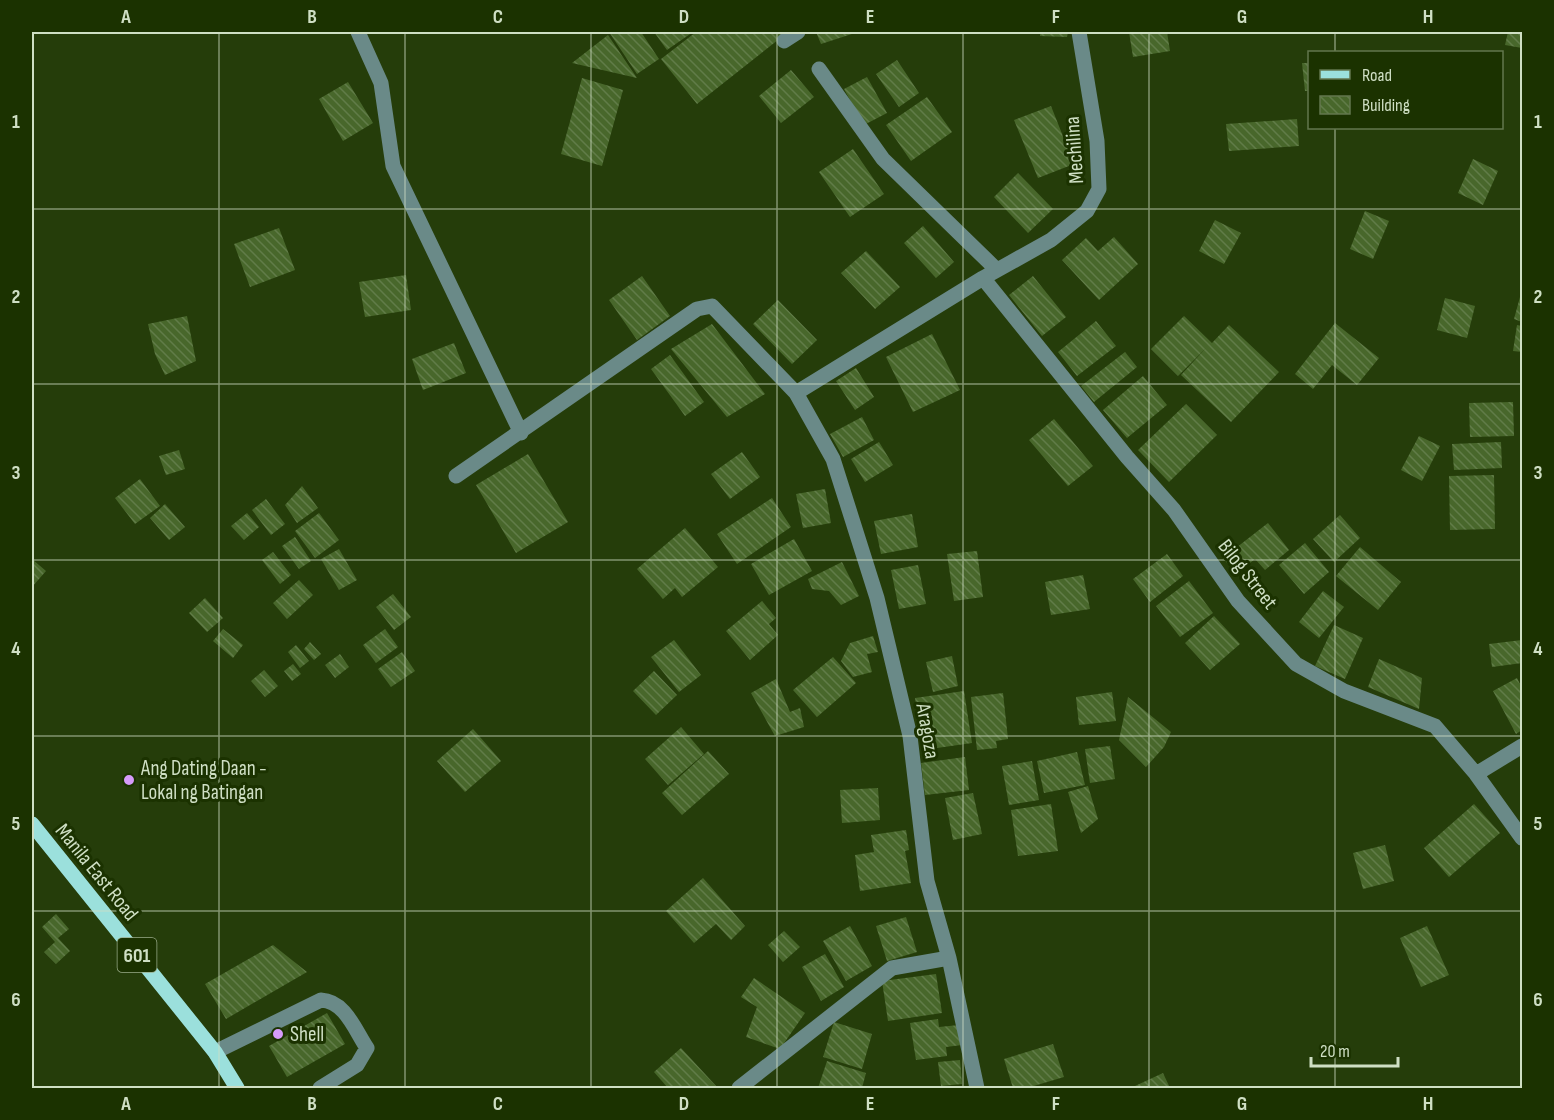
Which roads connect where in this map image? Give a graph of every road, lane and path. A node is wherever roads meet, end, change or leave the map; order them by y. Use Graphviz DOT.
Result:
graph roads {
  1 [pos="358,32"];
  2 [pos="798,32"];
  3 [pos="1079,32"];
  4 [pos="784,41"];
  5 [pos="819,69"];
  6 [pos="997,270"];
  7 [pos="983,278"];
  8 [pos="796,393"];
  9 [pos="521,433"];
  10 [pos="456,476"];
  11 [pos="1522,746"];
  12 [pos="1476,774"];
  13 [pos="32,824"];
  14 [pos="1522,838"];
  15 [pos="949,958"];
  16 [pos="215,1052"];
  17 [pos="237,1089"];
  18 [pos="320,1089"];
  19 [pos="739,1089"];
  20 [pos="977,1089"];
  1 -- 9 [label="street"];
  2 -- 4 [label="street"];
  3 -- 6 [label="street, Mechilina"];
  5 -- 6 [label="street"];
  6 -- 7 [label="street, Mechilina"];
  7 -- 8 [label="street, Mechilina"];
  7 -- 12 [label="street, Bilog Street"];
  8 -- 9 [label="street, Aragoza"];
  8 -- 15 [label="street, Aragoza"];
  9 -- 10 [label="street"];
  11 -- 12 [label="street"];
  12 -- 14 [label="street, Bilog Street"];
  13 -- 16 [label="main road, Manila East Road / 601"];
  15 -- 19 [label="street"];
  15 -- 20 [label="street, Aragoza"];
  16 -- 17 [label="main road, Manila East Road / 601"];
  16 -- 18 [label="street"];
}
